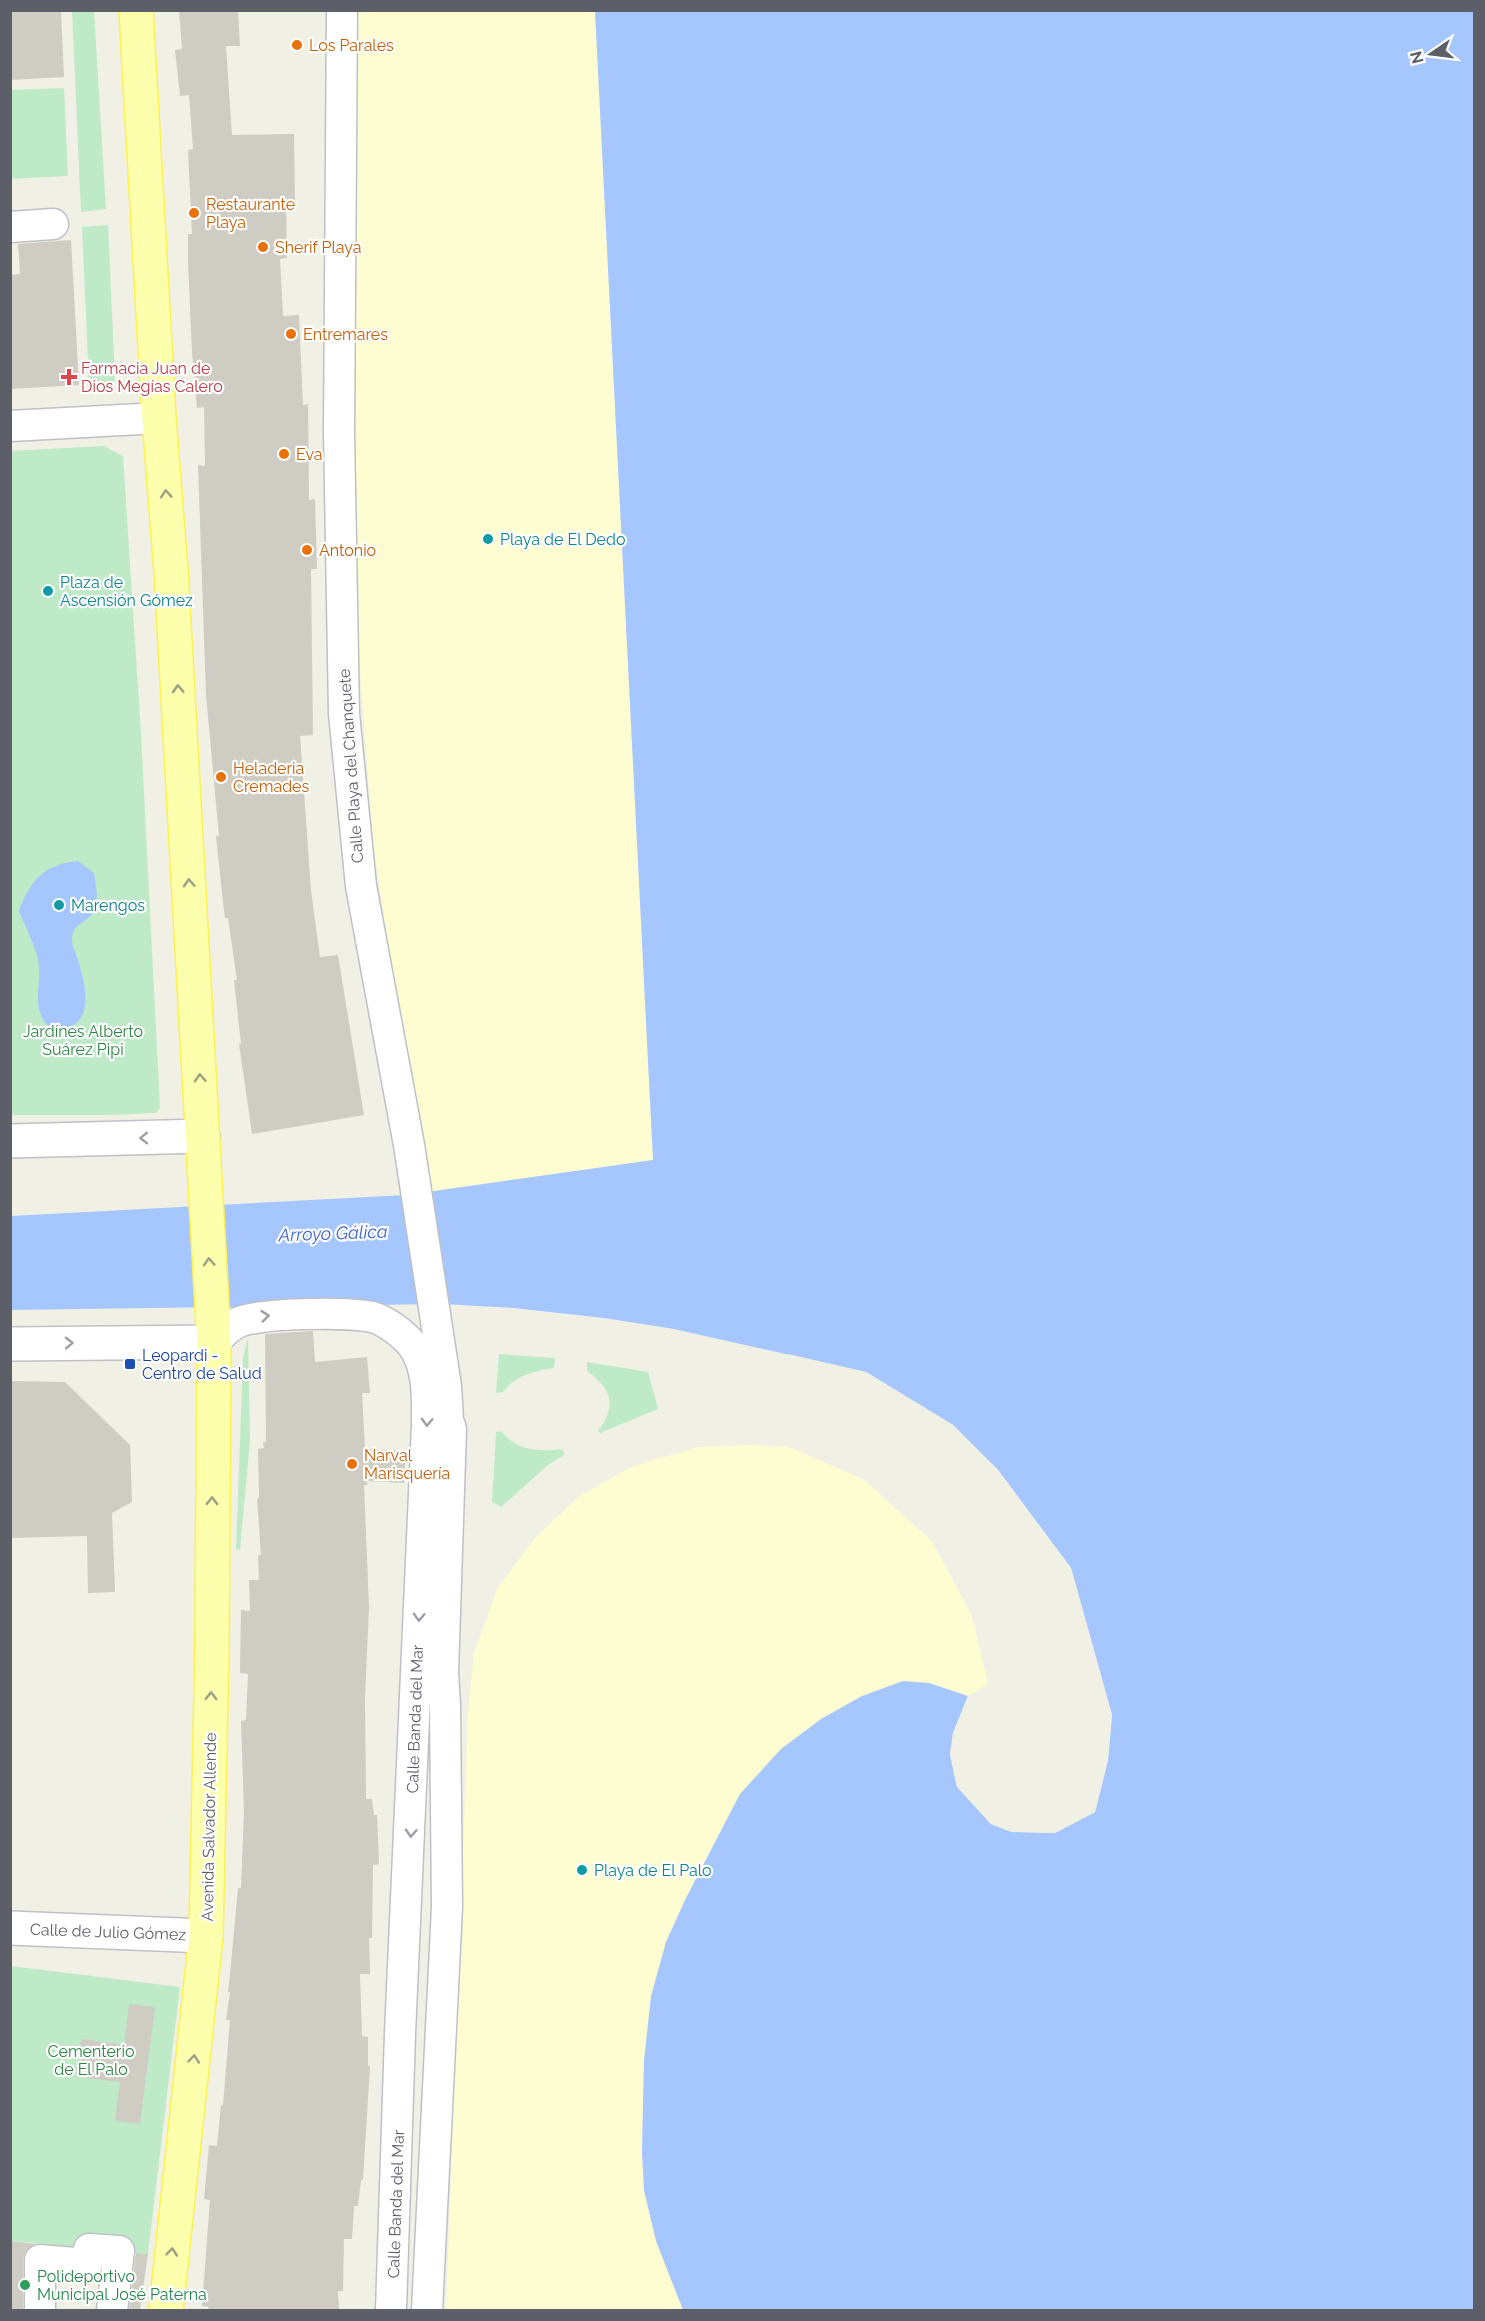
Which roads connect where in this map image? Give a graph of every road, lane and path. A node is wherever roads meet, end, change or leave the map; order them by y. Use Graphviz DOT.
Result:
graph roads {
  1 [pos="135,10"];
  2 [pos="342,10"];
  3 [pos="53,224"];
  4 [pos="10,226"];
  5 [pos="159,418"];
  6 [pos="10,426"];
  7 [pos="203,1136"];
  8 [pos="10,1142"];
  9 [pos="432,1305"];
  10 [pos="214,1342"];
  11 [pos="10,1344"];
  12 [pos="10,1928"];
  13 [pos="206,1936"];
  14 [pos="40,2310"];
  15 [pos="112,2310"];
  16 [pos="166,2310"];
  17 [pos="391,2310"];
  18 [pos="427,2310"];
  1 -- 5 [label="main road, Avenida Salvador Allende"];
  2 -- 9 [label="street, Calle Playa del Chanquete"];
  3 -- 4 [label="street"];
  5 -- 6 [label="street"];
  7 -- 5 [label="main road, Avenida Salvador Allende, one-way"];
  7 -- 8 [label="street, one-way"];
  10 -- 7 [label="main road, Avenida Salvador Allende, one-way"];
  9 -- 18 [label="street, Calle Banda del Mar"];
  11 -- 10 [label="street, one-way"];
  13 -- 10 [label="main road, Avenida Salvador Allende, one-way"];
  10 -- 17 [label="street, Calle Banda del Mar, one-way"];
  12 -- 13 [label="street, Calle de Julio Gómez"];
  16 -- 13 [label="main road, Avenida Salvador Allende, one-way"];
  14 -- 15 [label="street"];
}
